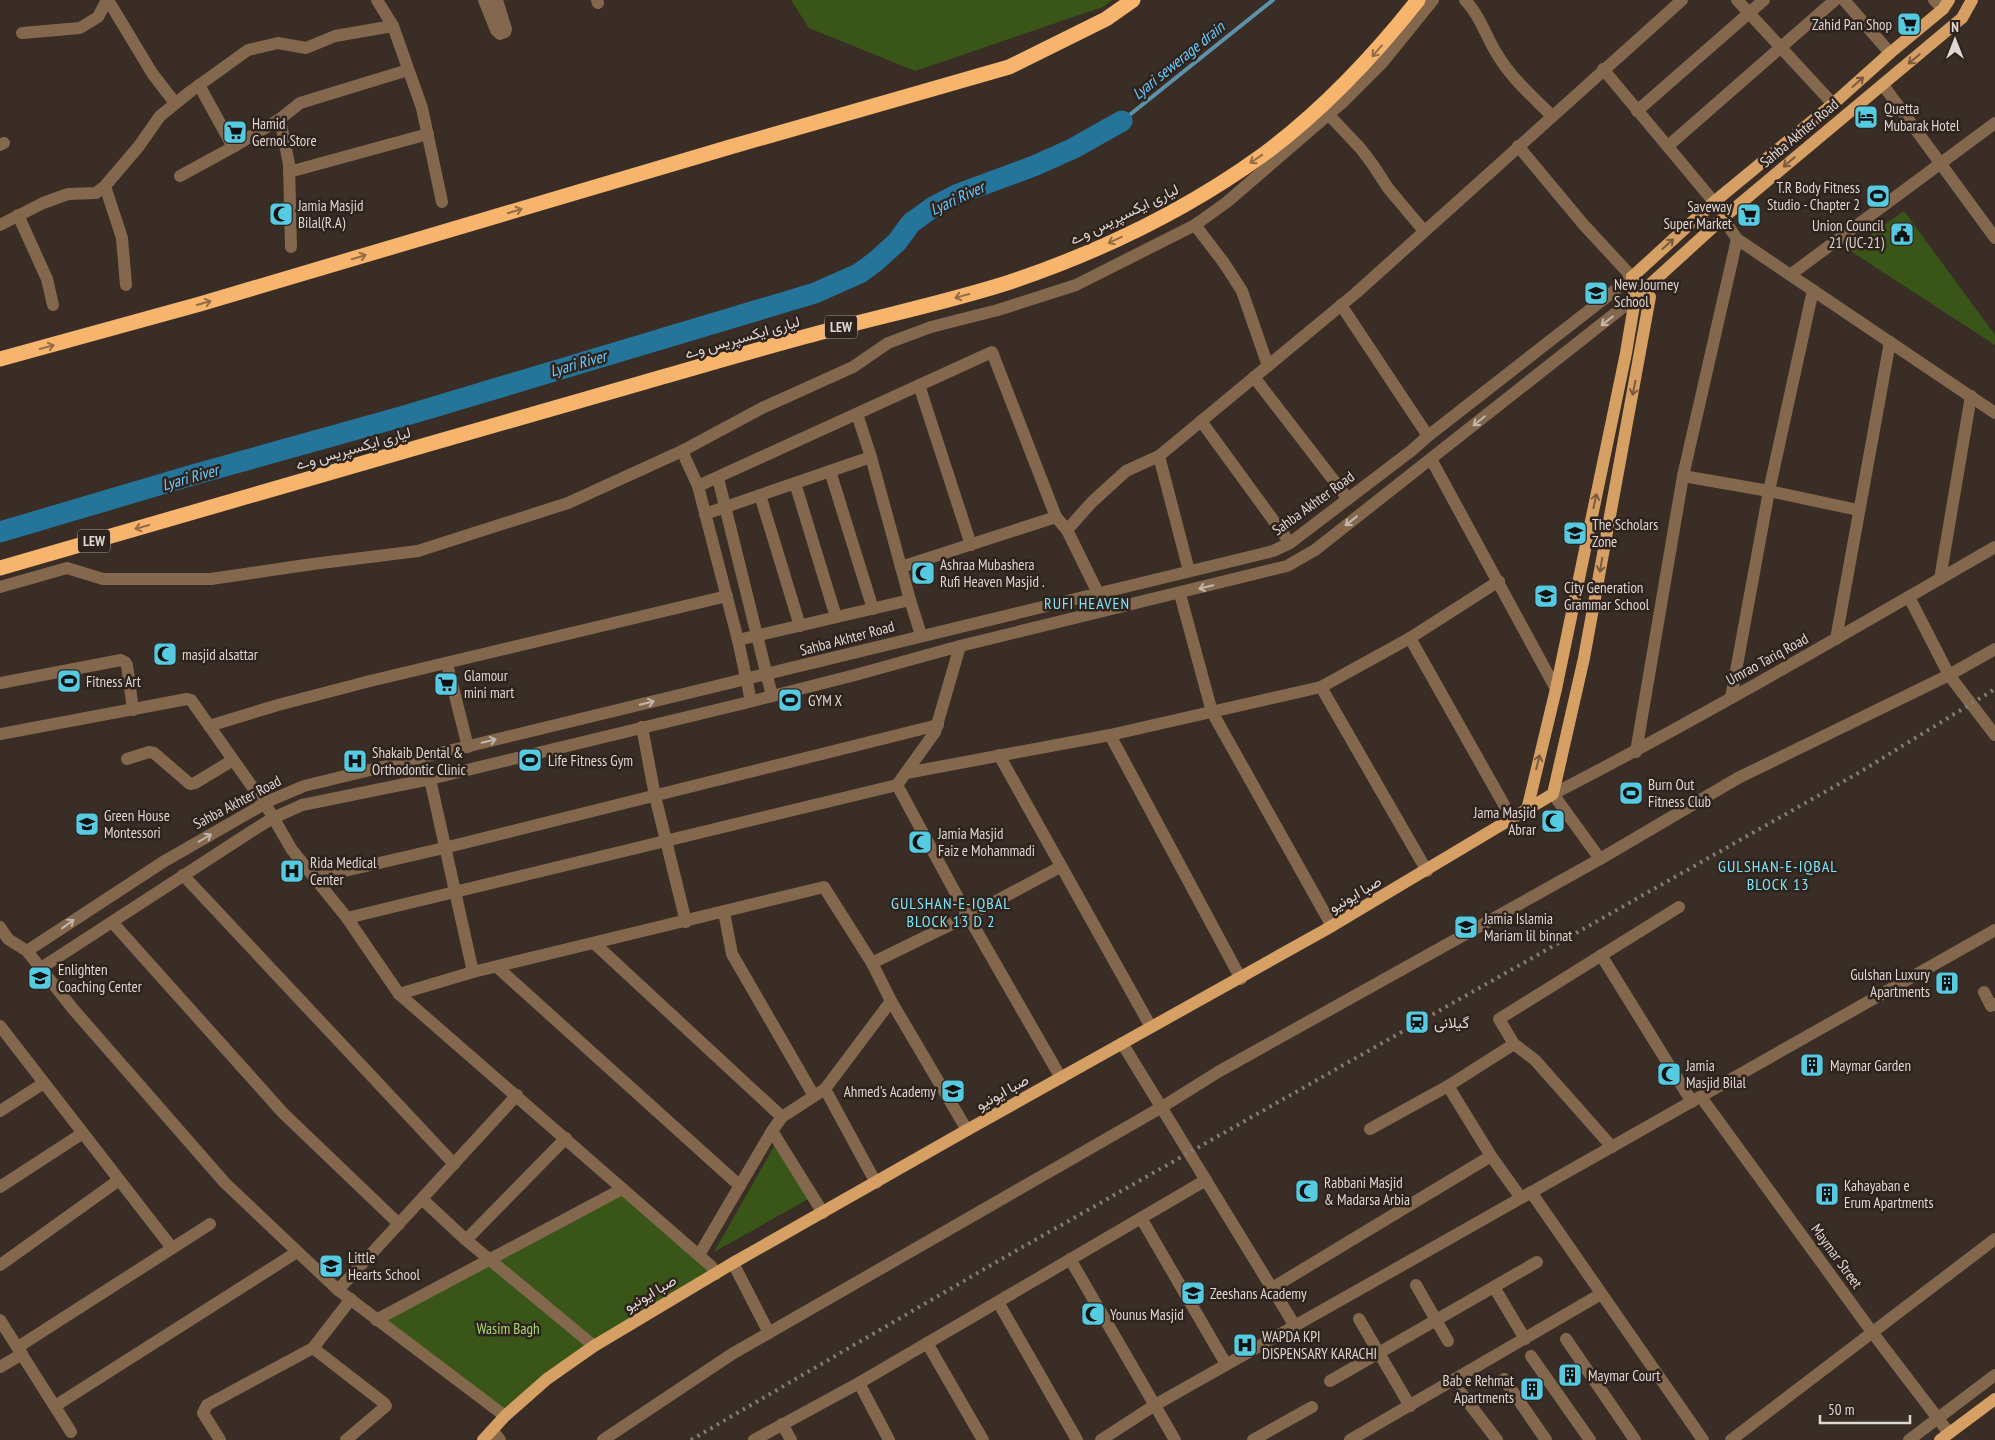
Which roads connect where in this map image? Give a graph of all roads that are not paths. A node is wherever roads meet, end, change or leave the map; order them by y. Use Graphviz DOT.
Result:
graph roads {
  1 [pos="107,0"];
  2 [pos="377,0"];
  3 [pos="484,0"];
  4 [pos="498,0"];
  5 [pos="1133,0"];
  6 [pos="1418,0"];
  7 [pos="1433,0"];
  8 [pos="1465,0"];
  9 [pos="1682,0"];
  10 [pos="1737,0"];
  11 [pos="1764,0"];
  12 [pos="1835,0"];
  13 [pos="1844,0"];
  14 [pos="1972,0"];
  15 [pos="1942,3"];
  16 [pos="1749,13"];
  17 [pos="393,26"];
  18 [pos="22,33"];
  19 [pos="1780,47"];
  20 [pos="1890,53"];
  21 [pos="1603,69"];
  22 [pos="408,70"];
  23 [pos="199,85"];
  24 [pos="1883,85"];
  25 [pos="175,103"];
  26 [pos="1833,104"];
  27 [pos="1637,111"];
  28 [pos="1329,115"];
  29 [pos="1552,116"];
  30 [pos="280,119"];
  31 [pos="1995,123"];
  32 [pos="428,134"];
  33 [pos="1518,146"];
  34 [pos="1668,146"];
  35 [pos="234,148"];
  36 [pos="1940,163"];
  37 [pos="289,172"];
  38 [pos="180,176"];
  39 [pos="105,186"];
  40 [pos="442,202"];
  41 [pos="1714,202"];
  42 [pos="18,215"];
  43 [pos="1723,218"];
  44 [pos="0,225"];
  45 [pos="1195,225"];
  46 [pos="1424,231"];
  47 [pos="1995,238"];
  48 [pos="1737,239"];
  49 [pos="291,247"];
  50 [pos="1790,275"];
  51 [pos="1632,277"];
  52 [pos="126,285"];
  53 [pos="1813,290"];
  54 [pos="1640,294"];
  55 [pos="53,305"];
  56 [pos="1341,305"];
  57 [pos="1890,342"];
  58 [pos="1626,353"];
  59 [pos="1640,356"];
  60 [pos="0,359"];
  61 [pos="1268,366"];
  62 [pos="1254,377"];
  63 [pos="919,385"];
  64 [pos="1970,396"];
  65 [pos="1995,413"];
  66 [pos="857,414"];
  67 [pos="1201,421"];
  68 [pos="1428,436"];
  69 [pos="682,451"];
  70 [pos="1158,456"];
  71 [pos="871,458"];
  72 [pos="1431,460"];
  73 [pos="830,471"];
  74 [pos="1683,476"];
  75 [pos="718,478"];
  76 [pos="795,483"];
  77 [pos="698,486"];
  78 [pos="1769,491"];
  79 [pos="760,495"];
  80 [pos="1348,499"];
  81 [pos="725,507"];
  82 [pos="1858,510"];
  83 [pos="705,514"];
  84 [pos="1056,518"];
  85 [pos="1067,530"];
  86 [pos="1290,542"];
  87 [pos="972,545"];
  88 [pos="1995,547"];
  89 [pos="901,567"];
  90 [pos="0,568"];
  91 [pos="1190,571"];
  92 [pos="1940,579"];
  93 [pos="1499,581"];
  94 [pos="0,587"];
  95 [pos="1098,593"];
  96 [pos="1180,594"];
  97 [pos="727,596"];
  98 [pos="1909,597"];
  99 [pos="910,600"];
  100 [pos="873,609"];
  101 [pos="836,617"];
  102 [pos="800,626"];
  103 [pos="921,635"];
  104 [pos="758,636"];
  105 [pos="1410,638"];
  106 [pos="1836,639"];
  107 [pos="738,640"];
  108 [pos="960,646"];
  109 [pos="1995,649"];
  110 [pos="447,664"];
  111 [pos="768,675"];
  112 [pos="1949,675"];
  113 [pos="747,680"];
  114 [pos="0,683"];
  115 [pos="1322,687"];
  116 [pos="1556,689"];
  117 [pos="772,696"];
  118 [pos="1731,698"];
  119 [pos="751,701"];
  120 [pos="133,710"];
  121 [pos="1212,712"];
  122 [pos="938,725"];
  123 [pos="209,726"];
  124 [pos="642,727"];
  125 [pos="1993,728"];
  126 [pos="0,734"];
  127 [pos="1110,735"];
  128 [pos="468,747"];
  129 [pos="1636,752"];
  130 [pos="1000,755"];
  131 [pos="128,759"];
  132 [pos="233,760"];
  133 [pos="906,773"];
  134 [pos="430,779"];
  135 [pos="897,785"];
  136 [pos="1553,794"];
  137 [pos="656,796"];
  138 [pos="264,804"];
  139 [pos="1527,810"];
  140 [pos="273,818"];
  141 [pos="1512,819"];
  142 [pos="666,842"];
  143 [pos="444,848"];
  144 [pos="1600,858"];
  145 [pos="1060,866"];
  146 [pos="1427,871"];
  147 [pos="183,875"];
  148 [pos="314,878"];
  149 [pos="455,892"];
  150 [pos="1679,907"];
  151 [pos="724,912"];
  152 [pos="968,916"];
  153 [pos="347,918"];
  154 [pos="112,922"];
  155 [pos="686,922"];
  156 [pos="1332,926"];
  157 [pos="0,927"];
  158 [pos="1995,930"];
  159 [pos="4,942"];
  160 [pos="594,944"];
  161 [pos="27,952"];
  162 [pos="1601,955"];
  163 [pos="872,963"];
  164 [pos="496,967"];
  165 [pos="41,968"];
  166 [pos="473,972"];
  167 [pos="1241,979"];
  168 [pos="1984,992"];
  169 [pos="400,994"];
  170 [pos="891,1002"];
  171 [pos="1995,1004"];
  172 [pos="1151,1027"];
  173 [pos="1,1029"];
  174 [pos="1122,1043"];
  175 [pos="1514,1044"];
  176 [pos="1061,1078"];
  177 [pos="44,1083"];
  178 [pos="1448,1086"];
  179 [pos="820,1093"];
  180 [pos="517,1095"];
  181 [pos="1696,1099"];
  182 [pos="1162,1107"];
  183 [pos="0,1111"];
  184 [pos="782,1118"];
  185 [pos="1370,1129"];
  186 [pos="967,1130"];
  187 [pos="772,1131"];
  188 [pos="83,1133"];
  189 [pos="566,1138"];
  190 [pos="1612,1147"];
  191 [pos="1491,1156"];
  192 [pos="454,1164"];
  193 [pos="119,1180"];
  194 [pos="1206,1180"];
  195 [pos="876,1183"];
  196 [pos="740,1186"];
  197 [pos="0,1187"];
  198 [pos="622,1189"];
  199 [pos="1526,1195"];
  200 [pos="422,1199"];
  201 [pos="823,1213"];
  202 [pos="1141,1218"];
  203 [pos="210,1224"];
  204 [pos="399,1224"];
  205 [pos="1995,1239"];
  206 [pos="466,1240"];
  207 [pos="172,1248"];
  208 [pos="297,1252"];
  209 [pos="699,1255"];
  210 [pos="1070,1259"];
  211 [pos="490,1260"];
  212 [pos="1537,1262"];
  213 [pos="733,1264"];
  214 [pos="0,1265"];
  215 [pos="716,1274"];
  216 [pos="1416,1285"];
  217 [pos="1494,1286"];
  218 [pos="1272,1288"];
  219 [pos="338,1290"];
  220 [pos="1601,1294"];
  221 [pos="351,1299"];
  222 [pos="998,1302"];
  223 [pos="1359,1319"];
  224 [pos="0,1320"];
  225 [pos="376,1320"];
  226 [pos="1436,1320"];
  227 [pos="1295,1326"];
  228 [pos="1872,1332"];
  229 [pos="769,1333"];
  230 [pos="1524,1339"];
  231 [pos="1566,1339"];
  232 [pos="1448,1341"];
  233 [pos="927,1343"];
  234 [pos="594,1346"];
  235 [pos="313,1348"];
  236 [pos="20,1350"];
  237 [pos="1379,1353"];
  238 [pos="1531,1356"];
  239 [pos="1226,1364"];
  240 [pos="0,1367"];
  241 [pos="1995,1375"];
  242 [pos="1504,1379"];
  243 [pos="1330,1381"];
  244 [pos="859,1383"];
  245 [pos="1461,1393"];
  246 [pos="1995,1399"];
  247 [pos="1154,1405"];
  248 [pos="55,1406"];
  249 [pos="1410,1406"];
  250 [pos="1312,1407"];
  251 [pos="506,1416"];
  252 [pos="1938,1418"];
  253 [pos="782,1424"];
  254 [pos="71,1432"];
  255 [pos="1952,1435"];
  256 [pos="492,1437"];
  257 [pos="220,1440"];
  258 [pos="346,1440"];
  259 [pos="603,1440"];
  260 [pos="754,1440"];
  261 [pos="791,1440"];
  262 [pos="889,1440"];
  263 [pos="983,1440"];
  264 [pos="1077,1440"];
  265 [pos="1101,1440"];
  266 [pos="1176,1440"];
  267 [pos="1253,1440"];
  268 [pos="1350,1440"];
  269 [pos="1497,1440"];
  270 [pos="1546,1440"];
  271 [pos="1590,1440"];
  272 [pos="1635,1440"];
  273 [pos="1703,1440"];
  274 [pos="1731,1440"];
  275 [pos="1908,1440"];
  1 -- 18 [label="street"];
  1 -- 25 [label="street"];
  2 -- 17 [label="street"];
  3 -- 4 [label="street"];
  60 -- 5 [label="highway, one-way"];
  6 -- 90 [label="highway, لیاری ایکسپریس وے / LEW, one-way"];
  7 -- 28 [label="street"];
  8 -- 29 [label="street"];
  9 -- 21 [label="street"];
  10 -- 16 [label="street"];
  11 -- 16 [label="street"];
  12 -- 19 [label="street"];
  13 -- 20 [label="street"];
  14 -- 24 [label="main road, Sahba Akhter Road, one-way"];
  15 -- 20 [label="main road, Sahba Akhter Road"];
  16 -- 19 [label="street"];
  16 -- 27 [label="street"];
  17 -- 22 [label="street"];
  17 -- 23 [label="street"];
  19 -- 26 [label="street"];
  19 -- 34 [label="street"];
  26 -- 20 [label="main road, Sahba Akhter Road, one-way"];
  21 -- 27 [label="street"];
  21 -- 29 [label="street"];
  22 -- 30 [label="street"];
  22 -- 32 [label="street"];
  23 -- 25 [label="street"];
  23 -- 35 [label="street"];
  24 -- 36 [label="street"];
  24 -- 43 [label="main road, Sahba Akhter Road, one-way"];
  25 -- 39 [label="street"];
  26 -- 41 [label="main road, Sahba Akhter Road"];
  27 -- 34 [label="street"];
  28 -- 45 [label="street"];
  28 -- 46 [label="street"];
  29 -- 33 [label="street"];
  30 -- 35 [label="street"];
  30 -- 37 [label="street"];
  31 -- 36 [label="street"];
  32 -- 37 [label="street"];
  32 -- 40 [label="street"];
  33 -- 46 [label="street"];
  33 -- 51 [label="street"];
  34 -- 41 [label="street"];
  35 -- 38 [label="street"];
  36 -- 47 [label="street"];
  36 -- 50 [label="street"];
  37 -- 49 [label="street"];
  39 -- 42 [label="street"];
  39 -- 52 [label="street"];
  51 -- 41 [label="main road, Sahba Akhter Road, one-way"];
  42 -- 44 [label="street"];
  42 -- 55 [label="street"];
  43 -- 48 [label="street"];
  43 -- 54 [label="main road, Sahba Akhter Road"];
  45 -- 61 [label="street"];
  45 -- 69 [label="street"];
  46 -- 56 [label="street"];
  48 -- 50 [label="street"];
  48 -- 74 [label="street"];
  50 -- 53 [label="street"];
  51 -- 54 [label="main road"];
  51 -- 68 [label="street, Sahba Akhter Road"];
  53 -- 57 [label="street"];
  53 -- 78 [label="street"];
  54 -- 58 [label="main road"];
  54 -- 59 [label="main road"];
  54 -- 72 [label="street, Sahba Akhter Road, one-way"];
  56 -- 61 [label="street"];
  56 -- 68 [label="street"];
  57 -- 64 [label="street"];
  57 -- 82 [label="street"];
  58 -- 59 [label="main road"];
  116 -- 58 [label="main road, one-way"];
  59 -- 136 [label="main road, one-way"];
  61 -- 62 [label="street"];
  62 -- 67 [label="street"];
  62 -- 80 [label="street"];
  63 -- 66 [label="street"];
  63 -- 84 [label="street"];
  63 -- 87 [label="street"];
  64 -- 65 [label="street"];
  64 -- 92 [label="street"];
  66 -- 71 [label="street"];
  66 -- 75 [label="street"];
  67 -- 70 [label="street"];
  67 -- 86 [label="street"];
  68 -- 80 [label="street, Sahba Akhter Road"];
  69 -- 77 [label="street"];
  69 -- 94 [label="street"];
  70 -- 85 [label="street"];
  70 -- 91 [label="street"];
  71 -- 73 [label="street"];
  71 -- 89 [label="street"];
  72 -- 93 [label="street"];
  72 -- 96 [label="street, Sahba Akhter Road, one-way"];
  73 -- 76 [label="street"];
  73 -- 100 [label="street"];
  74 -- 78 [label="street"];
  74 -- 129 [label="street"];
  75 -- 77 [label="street"];
  75 -- 81 [label="street"];
  76 -- 79 [label="street"];
  76 -- 101 [label="street"];
  77 -- 83 [label="street"];
  78 -- 82 [label="street"];
  78 -- 118 [label="street"];
  79 -- 81 [label="street"];
  79 -- 102 [label="street"];
  80 -- 86 [label="street, Sahba Akhter Road"];
  81 -- 83 [label="street"];
  81 -- 104 [label="street"];
  82 -- 106 [label="street"];
  83 -- 97 [label="street"];
  84 -- 85 [label="street"];
  84 -- 87 [label="street"];
  85 -- 95 [label="street"];
  86 -- 91 [label="street, Sahba Akhter Road"];
  87 -- 89 [label="street"];
  88 -- 92 [label="street, Umrao Tariq Road"];
  89 -- 99 [label="street"];
  91 -- 95 [label="street, Sahba Akhter Road"];
  92 -- 98 [label="street, Umrao Tariq Road"];
  93 -- 105 [label="street"];
  93 -- 116 [label="street"];
  95 -- 103 [label="street, Sahba Akhter Road"];
  96 -- 108 [label="street, Sahba Akhter Road"];
  96 -- 121 [label="street"];
  97 -- 107 [label="street"];
  97 -- 110 [label="street"];
  98 -- 106 [label="street, Umrao Tariq Road"];
  98 -- 112 [label="street"];
  99 -- 100 [label="street"];
  99 -- 103 [label="street"];
  100 -- 101 [label="street"];
  101 -- 102 [label="street"];
  102 -- 104 [label="street"];
  103 -- 111 [label="street, Sahba Akhter Road"];
  104 -- 107 [label="street"];
  104 -- 111 [label="street"];
  105 -- 115 [label="street"];
  105 -- 141 [label="street"];
  106 -- 118 [label="street, Umrao Tariq Road"];
  107 -- 113 [label="street"];
  108 -- 117 [label="street, Sahba Akhter Road"];
  108 -- 122 [label="street"];
  109 -- 112 [label="street"];
  110 -- 123 [label="street"];
  110 -- 128 [label="street"];
  111 -- 113 [label="street, Sahba Akhter Road"];
  111 -- 117 [label="street"];
  112 -- 125 [label="street"];
  112 -- 144 [label="street"];
  113 -- 119 [label="street"];
  128 -- 113 [label="street, Sahba Akhter Road, one-way"];
  114 -- 120 [label="street"];
  115 -- 121 [label="street"];
  115 -- 146 [label="street"];
  139 -- 116 [label="main road, one-way"];
  117 -- 119 [label="street, Sahba Akhter Road"];
  118 -- 129 [label="street, Umrao Tariq Road"];
  119 -- 124 [label="street, Sahba Akhter Road"];
  120 -- 123 [label="street"];
  120 -- 126 [label="street"];
  121 -- 127 [label="street"];
  121 -- 156 [label="street"];
  122 -- 133 [label="street"];
  122 -- 137 [label="street"];
  123 -- 132 [label="street"];
  124 -- 134 [label="street, Sahba Akhter Road"];
  124 -- 137 [label="street"];
  127 -- 130 [label="street"];
  127 -- 167 [label="street"];
  128 -- 138 [label="street, Sahba Akhter Road"];
  129 -- 136 [label="street, Umrao Tariq Road"];
  130 -- 133 [label="street"];
  130 -- 145 [label="street"];
  131 -- 132 [label="street"];
  132 -- 138 [label="street"];
  133 -- 135 [label="street"];
  134 -- 140 [label="street, Sahba Akhter Road"];
  134 -- 143 [label="street"];
  135 -- 142 [label="street"];
  135 -- 152 [label="street"];
  136 -- 139 [label="main road, صبا ایونیو"];
  136 -- 144 [label="street"];
  137 -- 142 [label="street"];
  137 -- 143 [label="street"];
  138 -- 140 [label="street"];
  161 -- 138 [label="street, Sahba Akhter Road, one-way"];
  139 -- 141 [label="main road, صبا ایونیو"];
  140 -- 147 [label="street, Sahba Akhter Road"];
  140 -- 148 [label="street"];
  141 -- 146 [label="main road, صبا ایونیو"];
  142 -- 149 [label="street"];
  142 -- 155 [label="street"];
  143 -- 148 [label="street"];
  143 -- 149 [label="street"];
  144 -- 182 [label="street"];
  145 -- 152 [label="street"];
  145 -- 172 [label="street"];
  146 -- 156 [label="main road, صبا ایونیو"];
  147 -- 154 [label="street, Sahba Akhter Road"];
  147 -- 192 [label="street"];
  148 -- 153 [label="street"];
  149 -- 153 [label="street"];
  149 -- 166 [label="street"];
  150 -- 162 [label="street"];
  151 -- 155 [label="street"];
  151 -- 163 [label="street"];
  151 -- 179 [label="street"];
  152 -- 163 [label="street"];
  152 -- 176 [label="street"];
  153 -- 169 [label="street"];
  154 -- 165 [label="street, Sahba Akhter Road"];
  154 -- 204 [label="street"];
  155 -- 160 [label="street"];
  156 -- 167 [label="main road, صبا ایونیو"];
  157 -- 159 [label="street"];
  158 -- 181 [label="street"];
  159 -- 161 [label="street"];
  160 -- 164 [label="street"];
  160 -- 184 [label="street"];
  161 -- 165 [label="street"];
  162 -- 175 [label="street"];
  162 -- 181 [label="street, Maymar Street"];
  163 -- 170 [label="street"];
  164 -- 166 [label="street"];
  164 -- 196 [label="street"];
  165 -- 208 [label="street"];
  166 -- 169 [label="street"];
  167 -- 172 [label="main road, صبا ایونیو"];
  168 -- 171 [label="street"];
  169 -- 180 [label="street"];
  170 -- 179 [label="street"];
  170 -- 186 [label="street"];
  172 -- 174 [label="main road, صبا ایونیو"];
  173 -- 177 [label="street"];
  174 -- 176 [label="main road, صبا ایونیو"];
  174 -- 182 [label="street"];
  175 -- 178 [label="street"];
  175 -- 190 [label="street"];
  176 -- 186 [label="main road, صبا ایونیو"];
  177 -- 183 [label="street"];
  177 -- 188 [label="street"];
  178 -- 185 [label="street"];
  178 -- 191 [label="street"];
  179 -- 184 [label="street"];
  179 -- 195 [label="street"];
  180 -- 189 [label="street"];
  180 -- 192 [label="street"];
  181 -- 190 [label="street"];
  181 -- 228 [label="street, Maymar Street"];
  182 -- 194 [label="street"];
  182 -- 229 [label="street"];
  184 -- 187 [label="street"];
  186 -- 195 [label="main road, صبا ایونیو"];
  187 -- 196 [label="street"];
  187 -- 201 [label="street"];
  188 -- 193 [label="street"];
  188 -- 197 [label="street"];
  189 -- 198 [label="street"];
  189 -- 206 [label="street"];
  190 -- 199 [label="street"];
  191 -- 199 [label="street"];
  191 -- 218 [label="street"];
  192 -- 200 [label="street"];
  193 -- 207 [label="street"];
  193 -- 214 [label="street"];
  194 -- 202 [label="street"];
  194 -- 218 [label="street"];
  195 -- 201 [label="main road, صبا ایونیو"];
  196 -- 209 [label="street"];
  198 -- 209 [label="street"];
  198 -- 211 [label="street"];
  199 -- 220 [label="street"];
  199 -- 227 [label="street"];
  200 -- 204 [label="street"];
  200 -- 206 [label="street"];
  201 -- 213 [label="main road, صبا ایونیو"];
  202 -- 210 [label="street"];
  202 -- 239 [label="street"];
  203 -- 207 [label="street"];
  204 -- 219 [label="street"];
  205 -- 228 [label="street"];
  206 -- 211 [label="street"];
  207 -- 236 [label="street"];
  208 -- 219 [label="street"];
  208 -- 248 [label="street"];
  209 -- 215 [label="street"];
  210 -- 222 [label="street"];
  210 -- 247 [label="street"];
  211 -- 225 [label="street"];
  211 -- 234 [label="street"];
  212 -- 217 [label="street"];
  213 -- 215 [label="main road, صبا ایونیو"];
  213 -- 229 [label="street"];
  215 -- 234 [label="main road, صبا ایونیو"];
  216 -- 226 [label="street"];
  217 -- 226 [label="street"];
  217 -- 230 [label="street"];
  218 -- 227 [label="street"];
  219 -- 221 [label="street"];
  220 -- 230 [label="street"];
  220 -- 273 [label="street"];
  221 -- 225 [label="street"];
  221 -- 235 [label="street"];
  222 -- 233 [label="street"];
  222 -- 264 [label="street"];
  223 -- 237 [label="street"];
  224 -- 236 [label="street"];
  225 -- 251 [label="street"];
  226 -- 232 [label="street"];
  226 -- 237 [label="street"];
  227 -- 239 [label="street"];
  228 -- 252 [label="street, Maymar Street"];
  228 -- 274 [label="street"];
  229 -- 259 [label="street"];
  230 -- 249 [label="street"];
  231 -- 272 [label="street"];
  233 -- 244 [label="street"];
  233 -- 263 [label="street"];
  234 -- 251 [label="main road, صبا ایونیو"];
  235 -- 257 [label="street"];
  235 -- 258 [label="street"];
  236 -- 240 [label="street"];
  236 -- 248 [label="street"];
  237 -- 243 [label="street"];
  237 -- 249 [label="street"];
  238 -- 271 [label="street"];
  239 -- 247 [label="street"];
  241 -- 252 [label="street"];
  242 -- 270 [label="street"];
  244 -- 253 [label="street"];
  244 -- 262 [label="street"];
  245 -- 269 [label="street"];
  246 -- 255 [label="main road"];
  247 -- 265 [label="street"];
  247 -- 266 [label="street"];
  248 -- 254 [label="street"];
  249 -- 268 [label="street"];
  250 -- 267 [label="street"];
  251 -- 256 [label="main road, صبا ایونیو"];
  252 -- 255 [label="street, Maymar Street"];
  252 -- 275 [label="street"];
  253 -- 260 [label="street"];
  253 -- 261 [label="street"];
}
